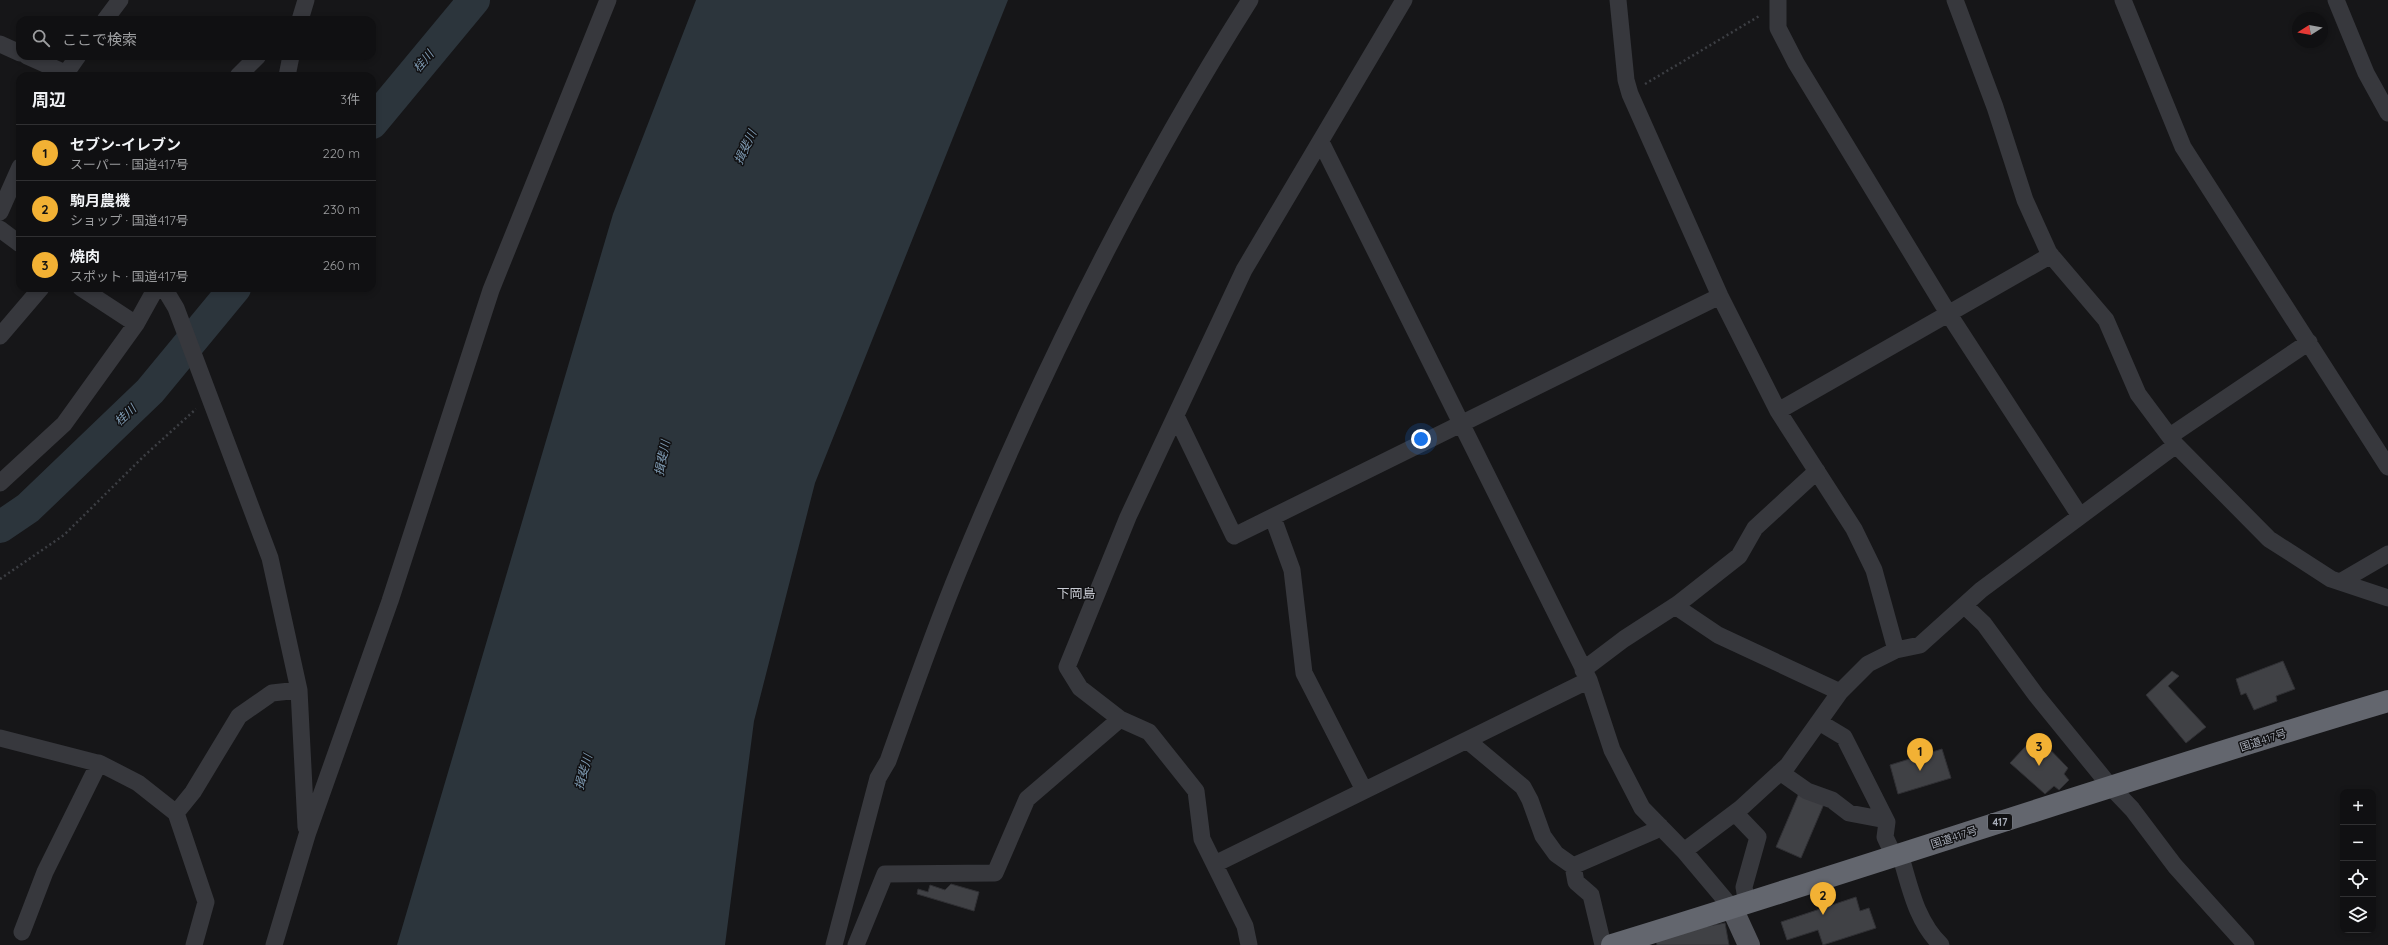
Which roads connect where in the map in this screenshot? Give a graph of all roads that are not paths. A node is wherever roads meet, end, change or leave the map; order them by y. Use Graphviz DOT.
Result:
graph roads {
  1 [pos="120,0"];
  2 [pos="306,0"];
  3 [pos="608,0"];
  4 [pos="1250,0"];
  5 [pos="1404,0"];
  6 [pos="1618,0"];
  7 [pos="1955,0"];
  8 [pos="2123,0"];
  9 [pos="2336,0"];
  10 [pos="1778,3"];
  11 [pos="108,16"];
  12 [pos="301,16"];
  13 [pos="0,44"];
  14 [pos="16,51"];
  15 [pos="35,60"];
  16 [pos="75,60"];
  17 [pos="254,60"];
  18 [pos="290,60"];
  19 [pos="58,72"];
  20 [pos="66,72"];
  21 [pos="242,72"];
  22 [pos="288,72"];
  23 [pos="2388,113"];
  24 [pos="1321,142"];
  25 [pos="16,176"];
  26 [pos="0,212"];
  27 [pos="0,229"];
  28 [pos="16,241"];
  29 [pos="2051,255"];
  30 [pos="38,292"];
  31 [pos="87,292"];
  32 [pos="154,292"];
  33 [pos="166,292"];
  34 [pos="1720,296"];
  35 [pos="1948,313"];
  36 [pos="136,324"];
  37 [pos="0,336"];
  38 [pos="2309,342"];
  39 [pos="1778,411"];
  40 [pos="1176,416"];
  41 [pos="1462,425"];
  42 [pos="2173,440"];
  43 [pos="2388,467"];
  44 [pos="1817,471"];
  45 [pos="0,483"];
  46 [pos="2080,516"];
  47 [pos="1273,518"];
  48 [pos="2388,554"];
  49 [pos="2340,582"];
  50 [pos="2388,598"];
  51 [pos="1675,606"];
  52 [pos="1965,606"];
  53 [pos="1896,650"];
  54 [pos="1586,675"];
  55 [pos="299,690"];
  56 [pos="1840,692"];
  57 [pos="2388,702"];
  58 [pos="1120,719"];
  59 [pos="1819,722"];
  60 [pos="0,738"];
  61 [pos="1468,741"];
  62 [pos="99,763"];
  63 [pos="1780,772"];
  64 [pos="2110,786"];
  65 [pos="1364,790"];
  66 [pos="176,813"];
  67 [pos="1734,813"];
  68 [pos="1886,820"];
  69 [pos="1660,826"];
  70 [pos="307,835"];
  71 [pos="1684,851"];
  72 [pos="1897,855"];
  73 [pos="1215,864"];
  74 [pos="1573,866"];
  75 [pos="1740,906"];
  76 [pos="22,932"];
  77 [pos="194,945"];
  78 [pos="274,945"];
  79 [pos="834,945"];
  80 [pos="856,945"];
  81 [pos="1249,945"];
  82 [pos="1603,945"];
  83 [pos="1612,945"];
  84 [pos="1749,945"];
  85 [pos="1941,945"];
  86 [pos="2246,945"];
  1 -- 11 [label="street"];
  2 -- 12 [label="street"];
  3 -- 70 [label="street"];
  4 -- 79 [label="street"];
  5 -- 24 [label="street"];
  6 -- 34 [label="street"];
  7 -- 29 [label="street"];
  8 -- 38 [label="street"];
  9 -- 23 [label="street"];
  10 -- 35 [label="street"];
  13 -- 14 [label="street"];
  15 -- 19 [label="street"];
  16 -- 20 [label="street"];
  17 -- 21 [label="street"];
  18 -- 22 [label="street"];
  24 -- 40 [label="street"];
  24 -- 41 [label="street"];
  25 -- 26 [label="street"];
  27 -- 28 [label="street"];
  29 -- 35 [label="street"];
  29 -- 42 [label="street"];
  30 -- 37 [label="street"];
  31 -- 36 [label="street"];
  32 -- 36 [label="street"];
  33 -- 55 [label="street"];
  34 -- 39 [label="street"];
  34 -- 41 [label="street"];
  35 -- 39 [label="street"];
  35 -- 46 [label="street"];
  36 -- 45 [label="street"];
  38 -- 42 [label="street"];
  38 -- 43 [label="street"];
  39 -- 44 [label="street"];
  40 -- 47 [label="street"];
  40 -- 58 [label="street"];
  41 -- 47 [label="street"];
  41 -- 54 [label="street"];
  42 -- 46 [label="street"];
  42 -- 49 [label="street"];
  44 -- 51 [label="street"];
  44 -- 53 [label="street"];
  46 -- 52 [label="street"];
  47 -- 65 [label="street"];
  48 -- 49 [label="street"];
  49 -- 50 [label="street"];
  51 -- 54 [label="street"];
  51 -- 56 [label="street"];
  52 -- 53 [label="street"];
  52 -- 64 [label="street"];
  53 -- 56 [label="street"];
  54 -- 61 [label="street"];
  54 -- 69 [label="street"];
  55 -- 66 [label="street"];
  55 -- 70 [label="street"];
  56 -- 59 [label="street"];
  57 -- 64 [label="highway, 国道417号 / 417"];
  58 -- 73 [label="street"];
  58 -- 80 [label="street"];
  59 -- 63 [label="street"];
  59 -- 68 [label="street"];
  60 -- 62 [label="street"];
  61 -- 65 [label="street"];
  61 -- 74 [label="street"];
  62 -- 66 [label="street"];
  62 -- 76 [label="street"];
  63 -- 67 [label="street"];
  63 -- 68 [label="street"];
  64 -- 72 [label="highway, 国道417号 / 417"];
  64 -- 86 [label="street"];
  65 -- 73 [label="street"];
  66 -- 77 [label="street"];
  67 -- 71 [label="street"];
  67 -- 75 [label="street"];
  68 -- 72 [label="street"];
  69 -- 71 [label="street"];
  69 -- 74 [label="street"];
  70 -- 78 [label="street"];
  71 -- 75 [label="street"];
  72 -- 75 [label="highway, 国道417号 / 417"];
  72 -- 85 [label="street"];
  73 -- 81 [label="street"];
  74 -- 82 [label="street"];
  75 -- 83 [label="highway, 国道417号 / 417"];
  75 -- 84 [label="main road"];
}
